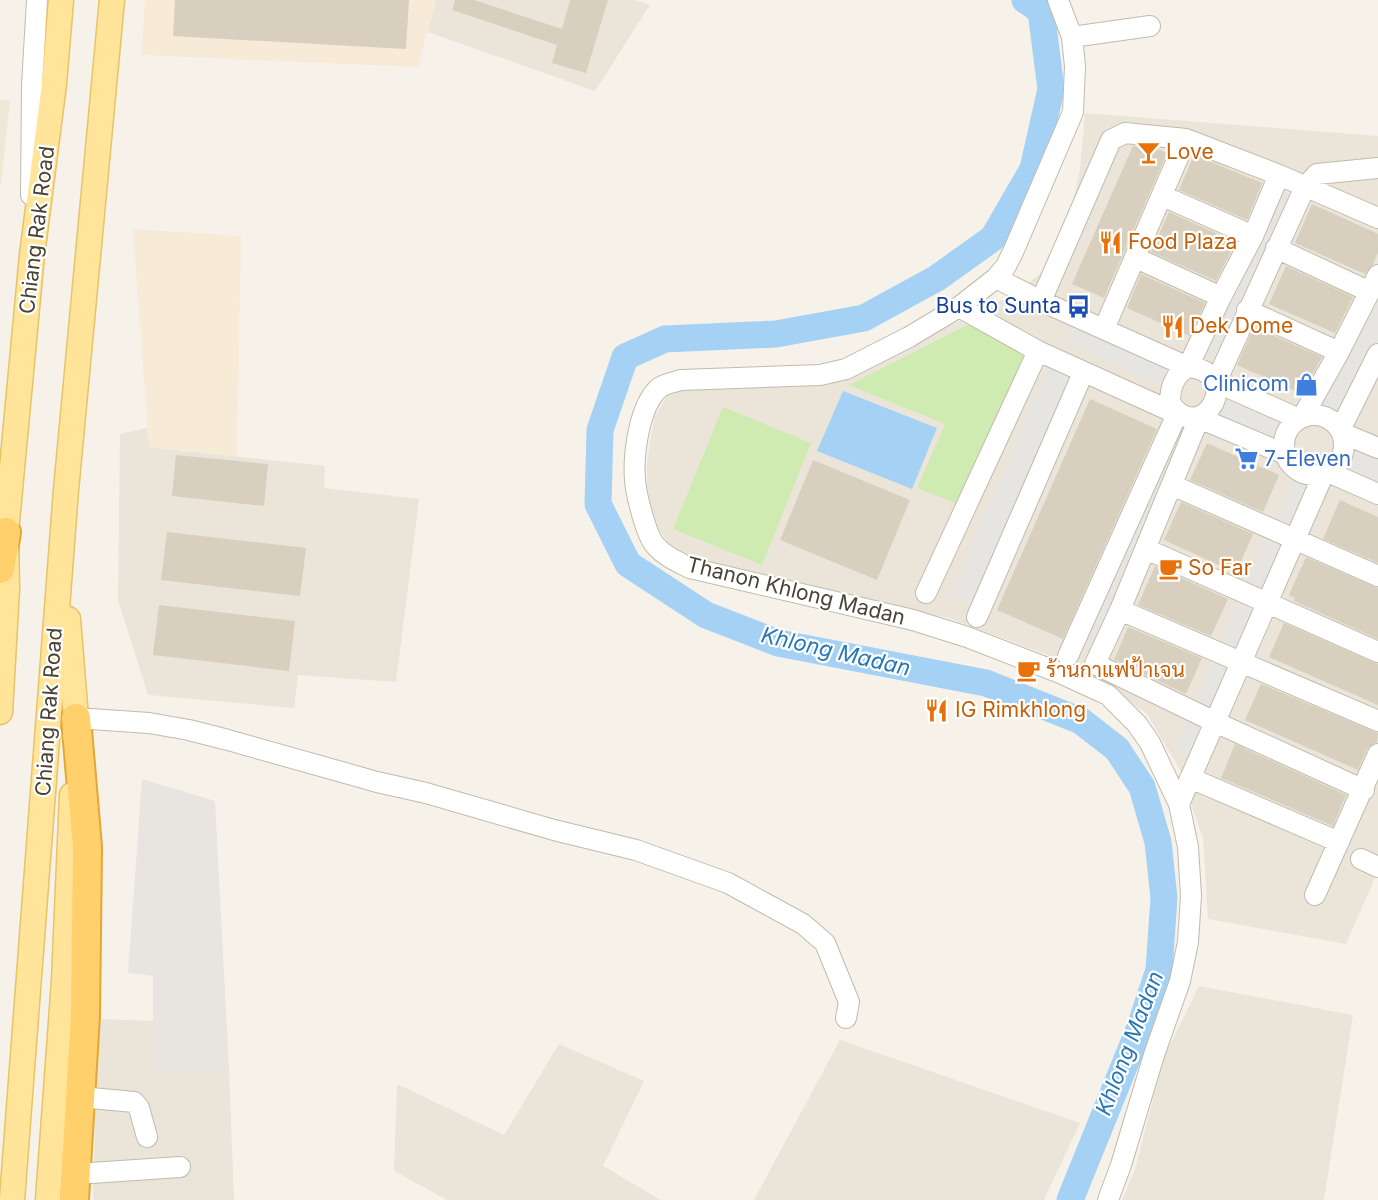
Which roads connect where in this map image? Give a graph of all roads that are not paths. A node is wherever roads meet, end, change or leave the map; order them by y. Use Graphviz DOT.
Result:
graph roads {
  1 [pos="37,0"];
  2 [pos="61,0"];
  3 [pos="112,0"];
  4 [pos="1058,0"];
  5 [pos="1150,26"];
  6 [pos="1072,37"];
  7 [pos="1186,139"];
  8 [pos="1378,168"];
  9 [pos="1279,175"];
  10 [pos="1305,186"];
  11 [pos="1163,196"];
  12 [pos="1378,218"];
  13 [pos="1253,236"];
  14 [pos="1276,248"];
  15 [pos="32,255"];
  16 [pos="1136,258"];
  17 [pos="996,278"];
  18 [pos="1374,284"];
  19 [pos="1221,297"];
  20 [pos="1041,301"];
  21 [pos="959,307"];
  22 [pos="1247,310"];
  23 [pos="1104,329"];
  24 [pos="1038,351"];
  25 [pos="1339,352"];
  26 [pos="1378,354"];
  27 [pos="1188,367"];
  28 [pos="1083,372"];
  29 [pos="1216,382"];
  30 [pos="1177,414"];
  31 [pos="1301,417"];
  32 [pos="1199,418"];
  33 [pos="1341,431"];
  34 [pos="1378,448"];
  35 [pos="1285,454"];
  36 [pos="1326,472"];
  37 [pos="1172,485"];
  38 [pos="1378,494"];
  39 [pos="6,532"];
  40 [pos="1296,539"];
  41 [pos="1146,549"];
  42 [pos="61,554"];
  43 [pos="0,569"];
  44 [pos="1378,576"];
  45 [pos="926,593"];
  46 [pos="1267,604"];
  47 [pos="1120,610"];
  48 [pos="977,617"];
  49 [pos="1378,651"];
  50 [pos="1068,656"];
  51 [pos="1242,662"];
  52 [pos="0,712"];
  53 [pos="76,718"];
  54 [pos="1378,721"];
  55 [pos="1215,722"];
  56 [pos="1378,754"];
  57 [pos="1190,777"];
  58 [pos="1364,790"];
  59 [pos="1179,804"];
  60 [pos="1339,842"];
  61 [pos="1315,896"];
  62 [pos="846,1018"];
  63 [pos="80,1097"];
  64 [pos="147,1137"];
  65 [pos="180,1167"];
  66 [pos="75,1187"];
  67 [pos="12,1200"];
  68 [pos="48,1200"];
  69 [pos="1108,1200"];
  1 -- 15 [label="street"];
  2 -- 15 [label="main road, Chiang Rak Road"];
  3 -- 42 [label="main road, Chiang Rak Road"];
  4 -- 6 [label="street, Thanon Khlong Madan"];
  5 -- 6 [label="street"];
  6 -- 17 [label="street, Thanon Khlong Madan"];
  7 -- 9 [label="street"];
  7 -- 11 [label="street"];
  7 -- 20 [label="street"];
  8 -- 10 [label="street"];
  9 -- 10 [label="street"];
  9 -- 13 [label="street"];
  10 -- 12 [label="street"];
  10 -- 14 [label="street"];
  11 -- 13 [label="street"];
  11 -- 16 [label="street"];
  13 -- 19 [label="street"];
  14 -- 18 [label="street"];
  14 -- 22 [label="street"];
  15 -- 39 [label="main road, Chiang Rak Road"];
  16 -- 19 [label="street"];
  16 -- 23 [label="street"];
  17 -- 20 [label="street"];
  17 -- 21 [label="street, Thanon Khlong Madan"];
  18 -- 25 [label="street"];
  19 -- 27 [label="street"];
  20 -- 23 [label="street"];
  21 -- 24 [label="street"];
  21 -- 59 [label="street, Thanon Khlong Madan"];
  22 -- 25 [label="street"];
  22 -- 29 [label="street"];
  23 -- 27 [label="street"];
  24 -- 28 [label="street"];
  24 -- 45 [label="street"];
  25 -- 31 [label="street"];
  26 -- 33 [label="street"];
  27 -- 29 [label="street"];
  27 -- 30 [label="street"];
  28 -- 30 [label="street"];
  28 -- 48 [label="street"];
  29 -- 31 [label="street"];
  29 -- 32 [label="street"];
  30 -- 32 [label="street"];
  30 -- 50 [label="street"];
  31 -- 33 [label="street"];
  31 -- 35 [label="street"];
  32 -- 35 [label="street"];
  32 -- 37 [label="street"];
  33 -- 34 [label="street"];
  33 -- 36 [label="street"];
  35 -- 36 [label="street"];
  36 -- 38 [label="street"];
  36 -- 40 [label="street"];
  37 -- 40 [label="street"];
  37 -- 41 [label="street"];
  39 -- 43 [label="highway"];
  39 -- 52 [label="main road, Chiang Rak Road"];
  40 -- 44 [label="street"];
  40 -- 46 [label="street"];
  41 -- 46 [label="street"];
  41 -- 47 [label="street"];
  42 -- 53 [label="main road"];
  42 -- 67 [label="main road, Chiang Rak Road"];
  46 -- 49 [label="street"];
  46 -- 51 [label="street"];
  47 -- 51 [label="street"];
  47 -- 55 [label="street"];
  51 -- 54 [label="street"];
  51 -- 55 [label="street"];
  53 -- 62 [label="street"];
  53 -- 63 [label="highway"];
  53 -- 68 [label="main road"];
  55 -- 57 [label="street"];
  55 -- 58 [label="street"];
  56 -- 58 [label="street"];
  57 -- 59 [label="street"];
  57 -- 60 [label="street"];
  58 -- 60 [label="street"];
  59 -- 69 [label="street, Thanon Khlong Madan"];
  60 -- 61 [label="street"];
  63 -- 64 [label="street"];
  63 -- 66 [label="highway"];
  65 -- 66 [label="street"];
}
